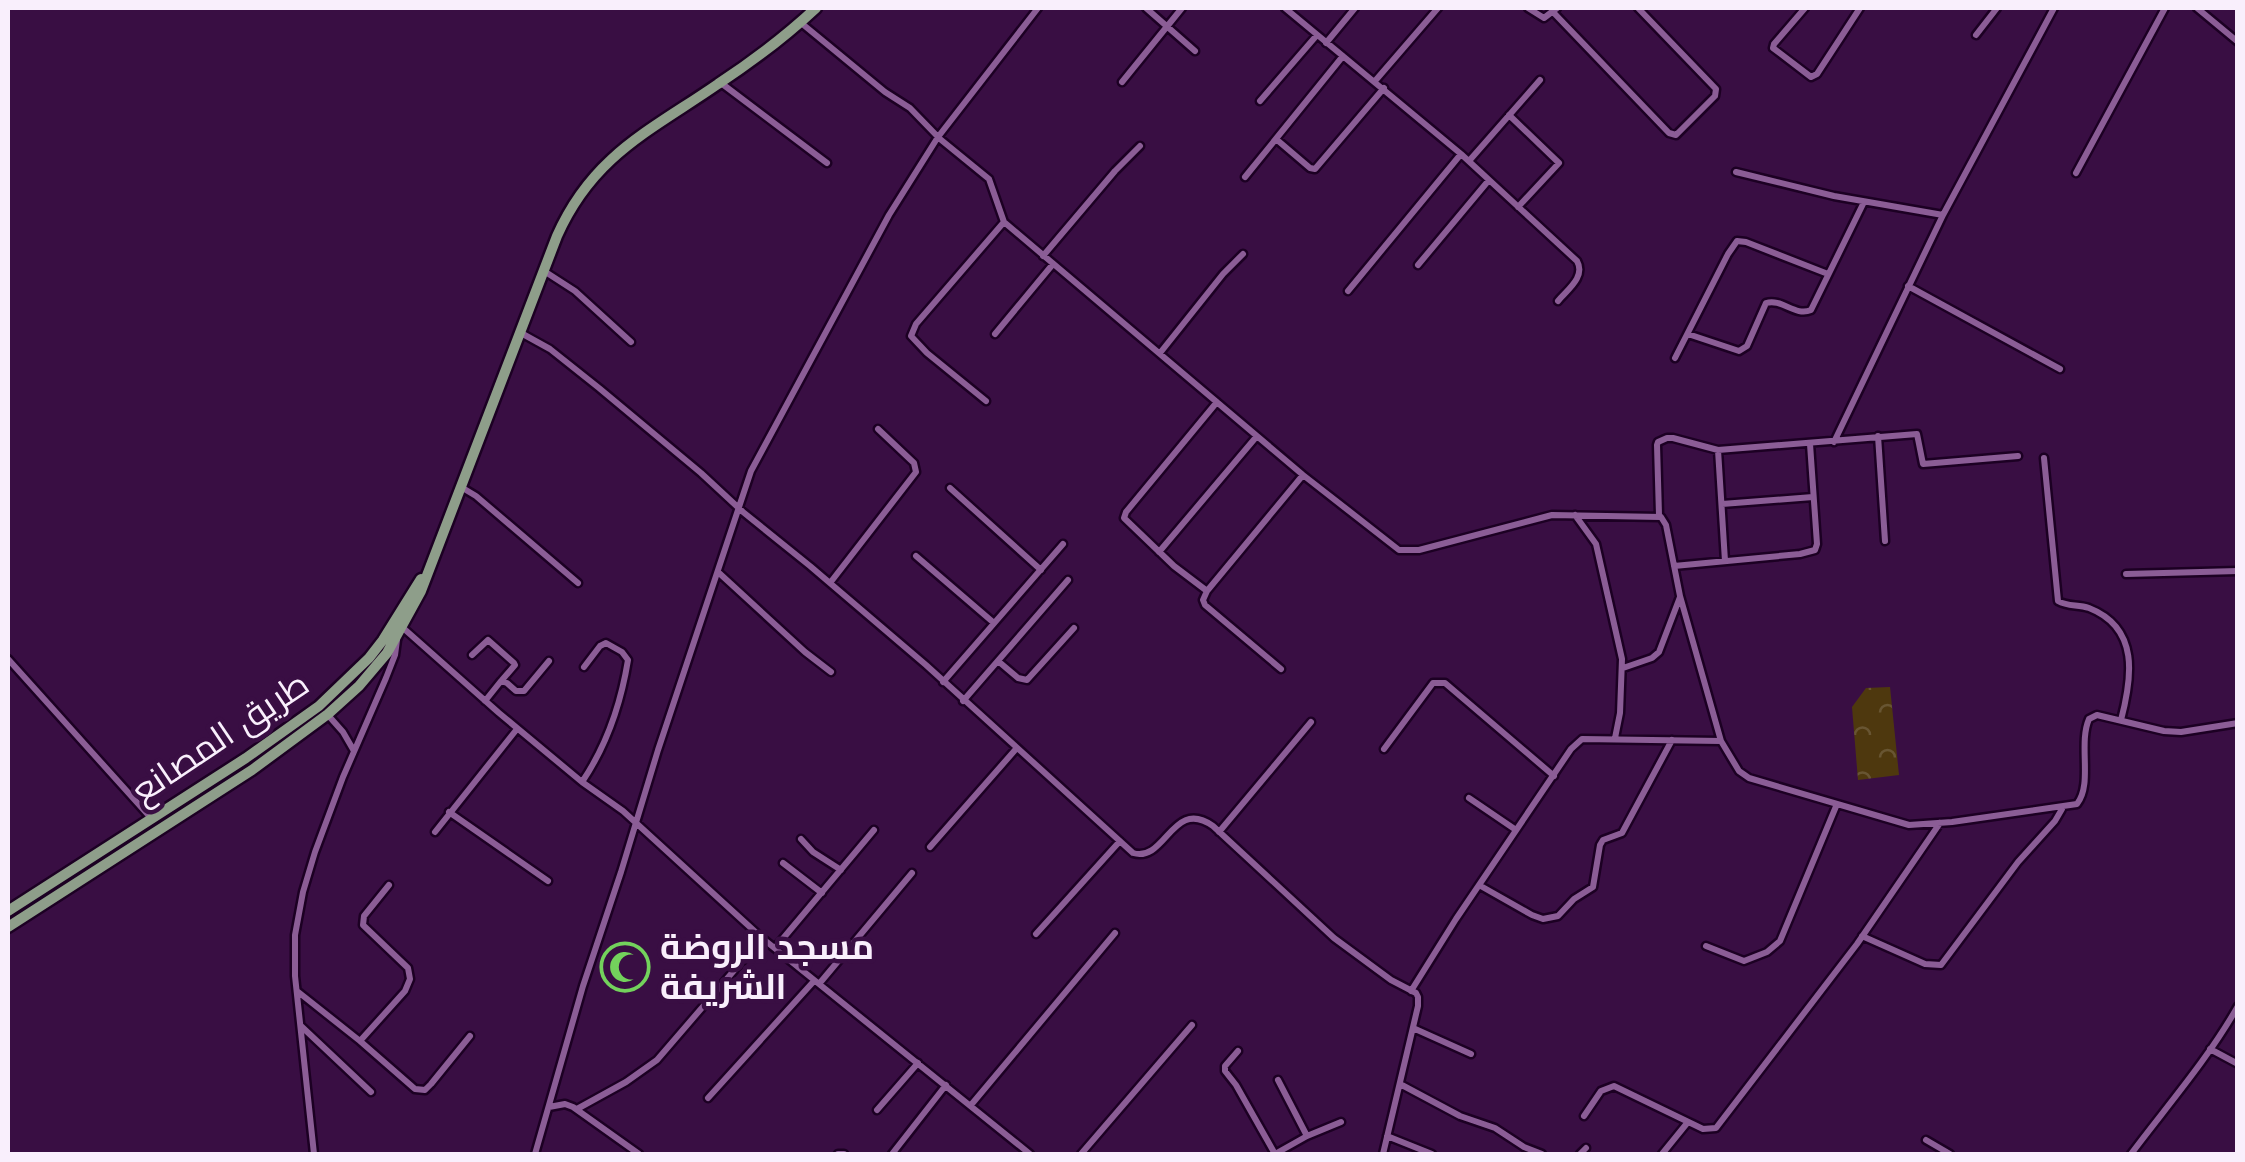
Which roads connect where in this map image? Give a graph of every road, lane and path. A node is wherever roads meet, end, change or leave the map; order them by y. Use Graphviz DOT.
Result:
graph roads {
  1 [pos="816,8"];
  2 [pos="1038,8"];
  3 [pos="1146,8"];
  4 [pos="1182,8"];
  5 [pos="1285,8"];
  6 [pos="1355,8"];
  7 [pos="1438,8"];
  8 [pos="1528,8"];
  9 [pos="1638,8"];
  10 [pos="1804,8"];
  11 [pos="1860,8"];
  12 [pos="1996,8"];
  13 [pos="2054,8"];
  14 [pos="2165,8"];
  15 [pos="2197,8"];
  16 [pos="1555,10"];
  17 [pos="800,22"];
  18 [pos="1167,27"];
  19 [pos="1317,35"];
  20 [pos="1976,35"];
  21 [pos="2236,39"];
  22 [pos="1326,43"];
  23 [pos="1195,51"];
  24 [pos="1343,56"];
  25 [pos="1540,80"];
  26 [pos="1375,81"];
  27 [pos="1122,82"];
  28 [pos="721,83"];
  29 [pos="1384,88"];
  30 [pos="1260,101"];
  31 [pos="1509,115"];
  32 [pos="938,137"];
  33 [pos="1276,139"];
  34 [pos="1140,146"];
  35 [pos="1461,154"];
  36 [pos="1468,161"];
  37 [pos="826,163"];
  38 [pos="1736,172"];
  39 [pos="2076,173"];
  40 [pos="1246,177"];
  41 [pos="1490,180"];
  42 [pos="1864,202"];
  43 [pos="1518,207"];
  44 [pos="1943,216"];
  45 [pos="1004,222"];
  46 [pos="1243,254"];
  47 [pos="1044,256"];
  48 [pos="1053,264"];
  49 [pos="1418,264"];
  50 [pos="544,271"];
  51 [pos="1828,274"];
  52 [pos="1908,286"];
  53 [pos="1348,291"];
  54 [pos="1558,301"];
  55 [pos="520,332"];
  56 [pos="995,334"];
  57 [pos="1688,334"];
  58 [pos="631,342"];
  59 [pos="1160,353"];
  60 [pos="1675,358"];
  61 [pos="2060,370"];
  62 [pos="986,401"];
  63 [pos="1217,402"];
  64 [pos="878,429"];
  65 [pos="1256,436"];
  66 [pos="1878,436"];
  67 [pos="1834,442"];
  68 [pos="1810,444"];
  69 [pos="1718,450"];
  70 [pos="2018,456"];
  71 [pos="2044,458"];
  72 [pos="1302,475"];
  73 [pos="460,486"];
  74 [pos="950,488"];
  75 [pos="1814,498"];
  76 [pos="1722,504"];
  77 [pos="739,508"];
  78 [pos="1574,514"];
  79 [pos="1659,516"];
  80 [pos="1885,542"];
  81 [pos="1063,544"];
  82 [pos="1159,552"];
  83 [pos="916,556"];
  84 [pos="1725,561"];
  85 [pos="1674,566"];
  86 [pos="428,570"];
  87 [pos="1041,570"];
  88 [pos="2238,571"];
  89 [pos="718,572"];
  90 [pos="2126,574"];
  91 [pos="1068,580"];
  92 [pos="578,583"];
  93 [pos="830,583"];
  94 [pos="1207,591"];
  95 [pos="1680,596"];
  96 [pos="994,623"];
  97 [pos="1074,628"];
  98 [pos="400,631"];
  99 [pos="472,655"];
  100 [pos="8,659"];
  101 [pos="550,661"];
  102 [pos="998,661"];
  103 [pos="584,667"];
  104 [pos="1623,668"];
  105 [pos="1281,670"];
  106 [pos="831,672"];
  107 [pos="501,681"];
  108 [pos="944,682"];
  109 [pos="963,700"];
  110 [pos="485,701"];
  111 [pos="323,710"];
  112 [pos="2121,720"];
  113 [pos="1312,722"];
  114 [pos="2238,724"];
  115 [pos="518,729"];
  116 [pos="1615,738"];
  117 [pos="1672,740"];
  118 [pos="1721,742"];
  119 [pos="1016,748"];
  120 [pos="1384,749"];
  121 [pos="354,751"];
  122 [pos="1554,776"];
  123 [pos="582,782"];
  124 [pos="1469,798"];
  125 [pos="1837,804"];
  126 [pos="2063,808"];
  127 [pos="449,812"];
  128 [pos="151,818"];
  129 [pos="635,822"];
  130 [pos="1940,823"];
  131 [pos="874,830"];
  132 [pos="1516,830"];
  133 [pos="435,832"];
  134 [pos="1220,832"];
  135 [pos="801,839"];
  136 [pos="1120,842"];
  137 [pos="930,847"];
  138 [pos="783,864"];
  139 [pos="841,870"];
  140 [pos="912,874"];
  141 [pos="548,882"];
  142 [pos="389,885"];
  143 [pos="1479,886"];
  144 [pos="822,892"];
  145 [pos="8,910"];
  146 [pos="8,926"];
  147 [pos="1116,933"];
  148 [pos="1036,934"];
  149 [pos="1862,936"];
  150 [pos="762,938"];
  151 [pos="1706,946"];
  152 [pos="775,948"];
  153 [pos="817,982"];
  154 [pos="1411,990"];
  155 [pos="296,991"];
  156 [pos="2238,1006"];
  157 [pos="300,1025"];
  158 [pos="1192,1025"];
  159 [pos="1413,1028"];
  160 [pos="470,1036"];
  161 [pos="360,1041"];
  162 [pos="2210,1049"];
  163 [pos="1238,1051"];
  164 [pos="1471,1054"];
  165 [pos="918,1064"];
  166 [pos="2238,1064"];
  167 [pos="1278,1080"];
  168 [pos="1400,1084"];
  169 [pos="946,1085"];
  170 [pos="371,1092"];
  171 [pos="708,1098"];
  172 [pos="971,1105"];
  173 [pos="548,1107"];
  174 [pos="577,1109"];
  175 [pos="878,1110"];
  176 [pos="1584,1116"];
  177 [pos="1341,1122"];
  178 [pos="1688,1122"];
  179 [pos="1307,1136"];
  180 [pos="1386,1136"];
  181 [pos="1926,1140"];
  182 [pos="1946,1153"];
  183 [pos="314,1154"];
  184 [pos="535,1154"];
  185 [pos="639,1154"];
  186 [pos="892,1154"];
  187 [pos="1030,1154"];
  188 [pos="1081,1154"];
  189 [pos="1275,1154"];
  190 [pos="1383,1154"];
  191 [pos="1432,1154"];
  192 [pos="1542,1154"];
  193 [pos="1662,1154"];
  194 [pos="2131,1154"];
  1 -- 17 [label="main road"];
  2 -- 32 [label="street"];
  3 -- 18 [label="street"];
  4 -- 18 [label="street"];
  5 -- 19 [label="street"];
  6 -- 22 [label="street"];
  7 -- 26 [label="street"];
  8 -- 16 [label="street"];
  9 -- 16 [label="street"];
  10 -- 11 [label="street"];
  12 -- 20 [label="street"];
  13 -- 44 [label="street"];
  14 -- 39 [label="street"];
  15 -- 21 [label="street"];
  17 -- 28 [label="main road"];
  17 -- 32 [label="street"];
  18 -- 23 [label="street"];
  18 -- 27 [label="street"];
  19 -- 22 [label="street"];
  19 -- 30 [label="street"];
  22 -- 24 [label="street"];
  24 -- 26 [label="street"];
  24 -- 33 [label="street"];
  25 -- 31 [label="street"];
  26 -- 29 [label="street"];
  28 -- 37 [label="street"];
  28 -- 50 [label="main road"];
  29 -- 33 [label="street"];
  29 -- 35 [label="street"];
  31 -- 36 [label="street"];
  31 -- 43 [label="street"];
  32 -- 45 [label="street"];
  32 -- 77 [label="street"];
  33 -- 40 [label="street"];
  34 -- 47 [label="street"];
  35 -- 36 [label="street"];
  35 -- 53 [label="street"];
  36 -- 41 [label="street"];
  38 -- 42 [label="street"];
  41 -- 43 [label="street"];
  41 -- 49 [label="street"];
  42 -- 44 [label="street"];
  42 -- 51 [label="street"];
  43 -- 54 [label="street"];
  44 -- 52 [label="street"];
  45 -- 47 [label="street"];
  45 -- 62 [label="street"];
  46 -- 59 [label="street"];
  47 -- 48 [label="street"];
  48 -- 56 [label="street"];
  48 -- 59 [label="street"];
  50 -- 55 [label="main road"];
  50 -- 58 [label="street"];
  51 -- 57 [label="street"];
  51 -- 57 [label="street"];
  52 -- 61 [label="street"];
  52 -- 67 [label="street"];
  55 -- 73 [label="main road"];
  55 -- 77 [label="street"];
  57 -- 60 [label="street"];
  59 -- 63 [label="street"];
  63 -- 65 [label="street"];
  63 -- 82 [label="street"];
  64 -- 93 [label="street"];
  65 -- 72 [label="street"];
  65 -- 82 [label="street"];
  66 -- 67 [label="street"];
  66 -- 70 [label="street"];
  66 -- 80 [label="street"];
  67 -- 68 [label="street"];
  68 -- 69 [label="street"];
  68 -- 75 [label="street"];
  69 -- 76 [label="street"];
  69 -- 79 [label="street"];
  71 -- 112 [label="street"];
  72 -- 78 [label="street"];
  72 -- 94 [label="street"];
  73 -- 86 [label="main road"];
  73 -- 92 [label="street"];
  74 -- 87 [label="street"];
  75 -- 76 [label="street"];
  75 -- 84 [label="street"];
  76 -- 84 [label="street"];
  77 -- 89 [label="street"];
  77 -- 93 [label="street"];
  78 -- 79 [label="street"];
  78 -- 104 [label="street"];
  79 -- 85 [label="street"];
  81 -- 87 [label="street"];
  82 -- 94 [label="street"];
  83 -- 96 [label="street"];
  84 -- 85 [label="street"];
  85 -- 95 [label="street"];
  86 -- 98 [label="main road"];
  86 -- 111 [label="main road, طريق المصانع"];
  87 -- 96 [label="street"];
  88 -- 90 [label="street"];
  89 -- 106 [label="street"];
  89 -- 129 [label="street"];
  91 -- 102 [label="street"];
  93 -- 108 [label="street"];
  94 -- 105 [label="street"];
  95 -- 104 [label="street"];
  95 -- 118 [label="street"];
  96 -- 108 [label="street"];
  97 -- 102 [label="street"];
  98 -- 110 [label="street"];
  98 -- 111 [label="main road"];
  98 -- 121 [label="street"];
  99 -- 107 [label="street"];
  100 -- 128 [label="street"];
  101 -- 107 [label="street"];
  102 -- 109 [label="street"];
  103 -- 123 [label="street"];
  104 -- 116 [label="street"];
  107 -- 110 [label="street"];
  108 -- 109 [label="street"];
  109 -- 119 [label="street"];
  110 -- 115 [label="street"];
  111 -- 121 [label="street"];
  111 -- 128 [label="main road, طريق المصانع"];
  111 -- 146 [label="main road, طريق المصانع"];
  112 -- 114 [label="street"];
  112 -- 126 [label="street"];
  113 -- 134 [label="street"];
  115 -- 123 [label="street"];
  115 -- 127 [label="street"];
  116 -- 117 [label="street"];
  116 -- 122 [label="street"];
  117 -- 118 [label="street"];
  117 -- 143 [label="street"];
  118 -- 125 [label="street"];
  119 -- 136 [label="street"];
  119 -- 137 [label="street"];
  120 -- 122 [label="street"];
  121 -- 155 [label="street"];
  122 -- 132 [label="street"];
  123 -- 129 [label="street"];
  124 -- 132 [label="street"];
  125 -- 130 [label="street"];
  125 -- 151 [label="street"];
  126 -- 130 [label="street"];
  126 -- 149 [label="street"];
  127 -- 133 [label="street"];
  127 -- 141 [label="street"];
  128 -- 145 [label="main road, طريق المصانع"];
  129 -- 150 [label="street"];
  129 -- 173 [label="street"];
  130 -- 149 [label="street"];
  131 -- 139 [label="street"];
  132 -- 143 [label="street"];
  134 -- 136 [label="street"];
  134 -- 154 [label="street"];
  135 -- 139 [label="street"];
  136 -- 148 [label="street"];
  138 -- 144 [label="street"];
  139 -- 144 [label="street"];
  140 -- 153 [label="street"];
  142 -- 161 [label="street"];
  143 -- 154 [label="street"];
  144 -- 152 [label="street"];
  147 -- 172 [label="street"];
  149 -- 178 [label="street"];
  150 -- 152 [label="street"];
  150 -- 174 [label="street"];
  152 -- 153 [label="street"];
  153 -- 165 [label="street"];
  153 -- 171 [label="street"];
  154 -- 159 [label="street"];
  155 -- 157 [label="street"];
  155 -- 161 [label="street"];
  156 -- 162 [label="street"];
  157 -- 170 [label="street"];
  157 -- 183 [label="street"];
  158 -- 188 [label="street"];
  159 -- 164 [label="street"];
  159 -- 168 [label="street"];
  160 -- 161 [label="street"];
  162 -- 166 [label="street"];
  162 -- 194 [label="street"];
  163 -- 189 [label="street"];
  165 -- 169 [label="street"];
  165 -- 175 [label="street"];
  167 -- 179 [label="street"];
  168 -- 180 [label="street"];
  168 -- 192 [label="street"];
  169 -- 172 [label="street"];
  169 -- 186 [label="street"];
  172 -- 187 [label="street"];
  173 -- 174 [label="street"];
  173 -- 184 [label="street"];
  174 -- 185 [label="street"];
  176 -- 178 [label="street"];
  177 -- 179 [label="street"];
  178 -- 193 [label="street"];
  179 -- 189 [label="street"];
  180 -- 190 [label="street"];
  180 -- 191 [label="street"];
  181 -- 182 [label="street"];
}
